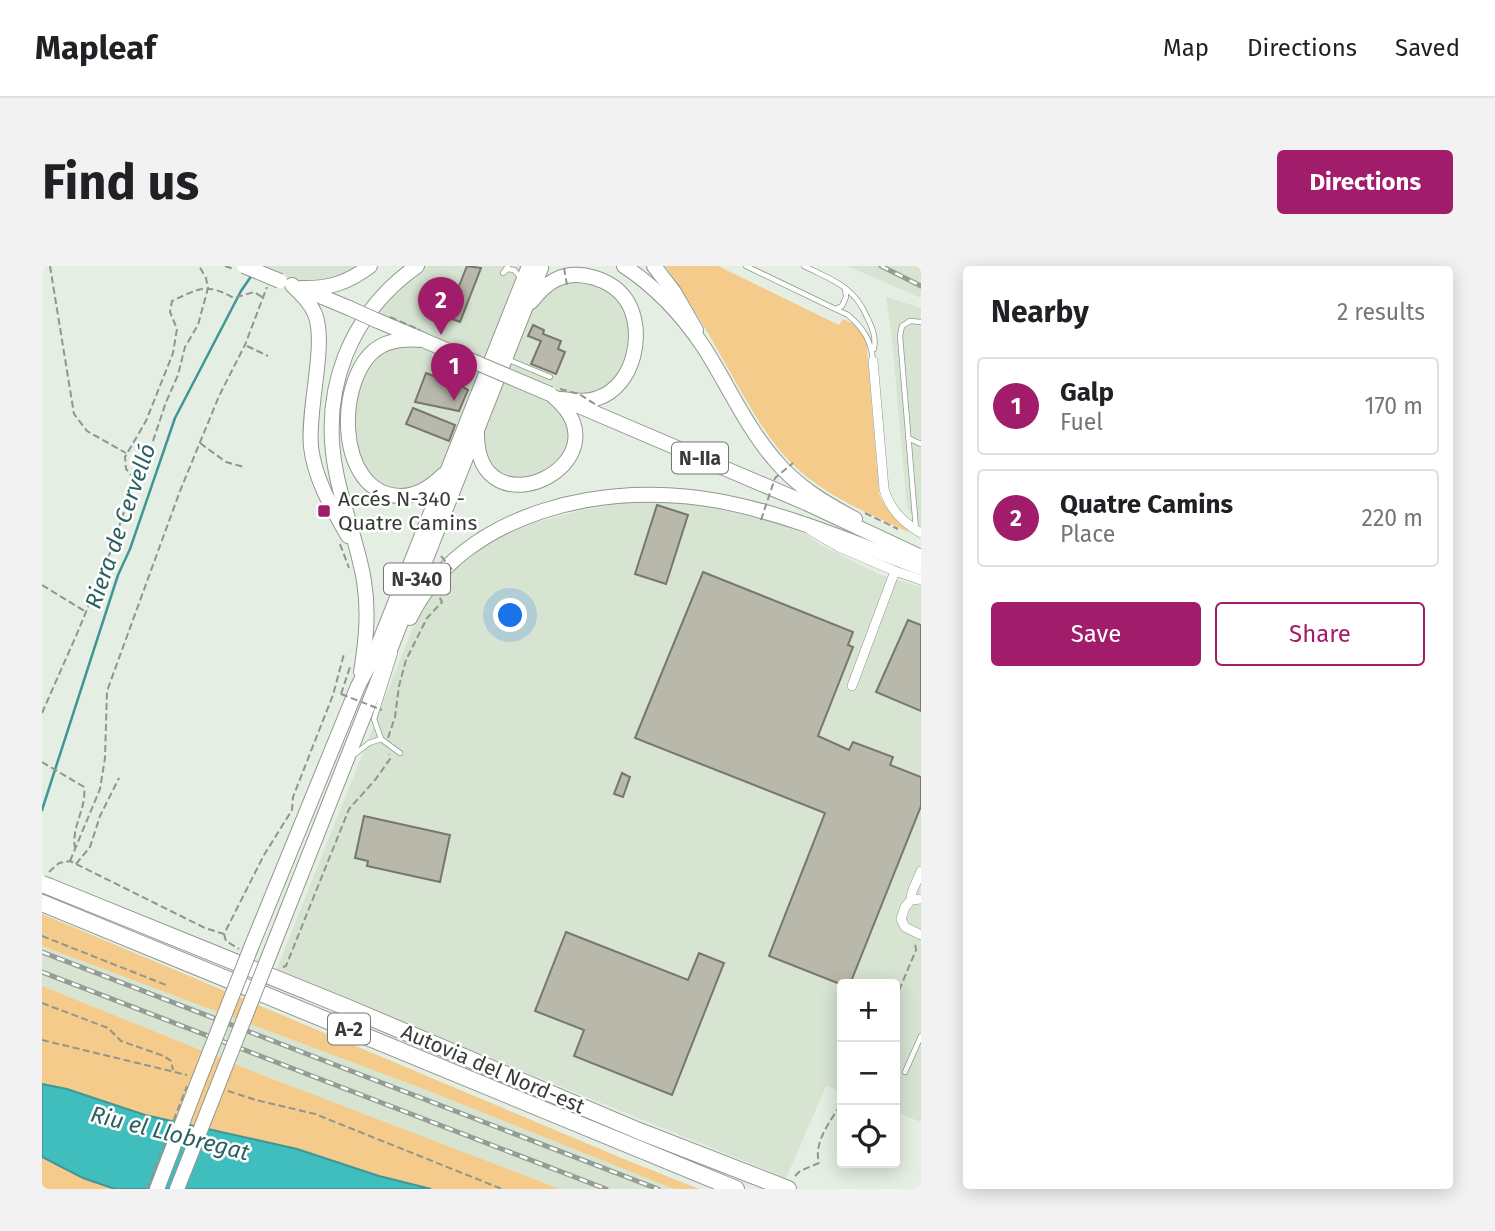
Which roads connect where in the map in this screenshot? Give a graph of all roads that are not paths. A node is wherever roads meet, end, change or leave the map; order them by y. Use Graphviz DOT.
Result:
graph roads {
  1 [pos="244,266"];
  2 [pos="370,266"];
  3 [pos="417,266"];
  4 [pos="508,266"];
  5 [pos="624,266"];
  6 [pos="654,266"];
  7 [pos="746,266"];
  8 [pos="803,266"];
  9 [pos="537,267"];
  10 [pos="523,281"];
  11 [pos="286,284"];
  12 [pos="845,288"];
  13 [pos="836,309"];
  14 [pos="524,311"];
  15 [pos="921,322"];
  16 [pos="423,340"];
  17 [pos="704,347"];
  18 [pos="505,358"];
  19 [pos="873,361"];
  20 [pos="550,377"];
  21 [pos="556,396"];
  22 [pos="477,428"];
  23 [pos="908,438"];
  24 [pos="921,444"];
  25 [pos="448,468"];
  26 [pos="806,503"];
  27 [pos="858,515"];
  28 [pos="800,523"];
  29 [pos="918,531"];
  30 [pos="921,550"];
  31 [pos="358,552"];
  32 [pos="921,557"];
  33 [pos="921,568"];
  34 [pos="895,572"];
  35 [pos="921,580"];
  36 [pos="396,653"];
  37 [pos="358,686"];
  38 [pos="852,686"];
  39 [pos="360,730"];
  40 [pos="384,741"];
  41 [pos="400,753"];
  42 [pos="345,768"];
  43 [pos="921,871"];
  44 [pos="47,880"];
  45 [pos="916,899"];
  46 [pos="42,903"];
  47 [pos="918,933"];
  48 [pos="921,1036"];
  49 [pos="905,1072"];
  50 [pos="791,1183"];
  51 [pos="157,1189"];
  52 [pos="177,1189"];
  53 [pos="736,1189"];
  1 -- 11 [label="main road, bridge"];
  2 -- 11 [label="main road"];
  3 -- 31 [label="main road"];
  4 -- 10 [label="lane"];
  5 -- 17 [label="main road"];
  6 -- 17 [label="main road"];
  7 -- 13 [label="lane"];
  8 -- 12 [label="lane"];
  9 -- 10 [label="main road, N-340"];
  9 -- 14 [label="main road, N-340"];
  10 -- 25 [label="main road, N-340"];
  11 -- 16 [label="main road, N-IIa, bridge"];
  11 -- 31 [label="main road"];
  12 -- 13 [label="lane"];
  12 -- 19 [label="lane"];
  13 -- 19 [label="lane"];
  14 -- 18 [label="main road, N-340"];
  14 -- 21 [label="main road, bridge"];
  15 -- 23 [label="lane"];
  16 -- 21 [label="main road, N-IIa, bridge"];
  16 -- 25 [label="main road"];
  17 -- 27 [label="main road"];
  18 -- 20 [label="lane"];
  18 -- 22 [label="main road, N-340"];
  19 -- 29 [label="street"];
  21 -- 22 [label="main road"];
  21 -- 26 [label="main road, N-IIa"];
  22 -- 39 [label="main road, N-340"];
  23 -- 24 [label="lane"];
  23 -- 29 [label="lane"];
  25 -- 37 [label="main road, N-340"];
  26 -- 27 [label="main road, N-IIa"];
  26 -- 32 [label="main road, N-IIa"];
  27 -- 30 [label="main road, N-IIa"];
  28 -- 33 [label="main road"];
  28 -- 34 [label="street"];
  28 -- 36 [label="main road"];
  31 -- 37 [label="main road"];
  34 -- 35 [label="street"];
  34 -- 38 [label="street"];
  36 -- 39 [label="main road"];
  36 -- 40 [label="lane"];
  37 -- 51 [label="main road, N-340, bridge"];
  39 -- 42 [label="main road, N-340"];
  40 -- 41 [label="lane"];
  40 -- 42 [label="lane"];
  42 -- 52 [label="main road, N-340, bridge"];
  43 -- 45 [label="street"];
  44 -- 50 [label="highway, Autovia del Nord-est / A-2"];
  45 -- 47 [label="street"];
  46 -- 53 [label="highway, Autovia del Nord-est / A-2"];
  48 -- 49 [label="lane"];
}
